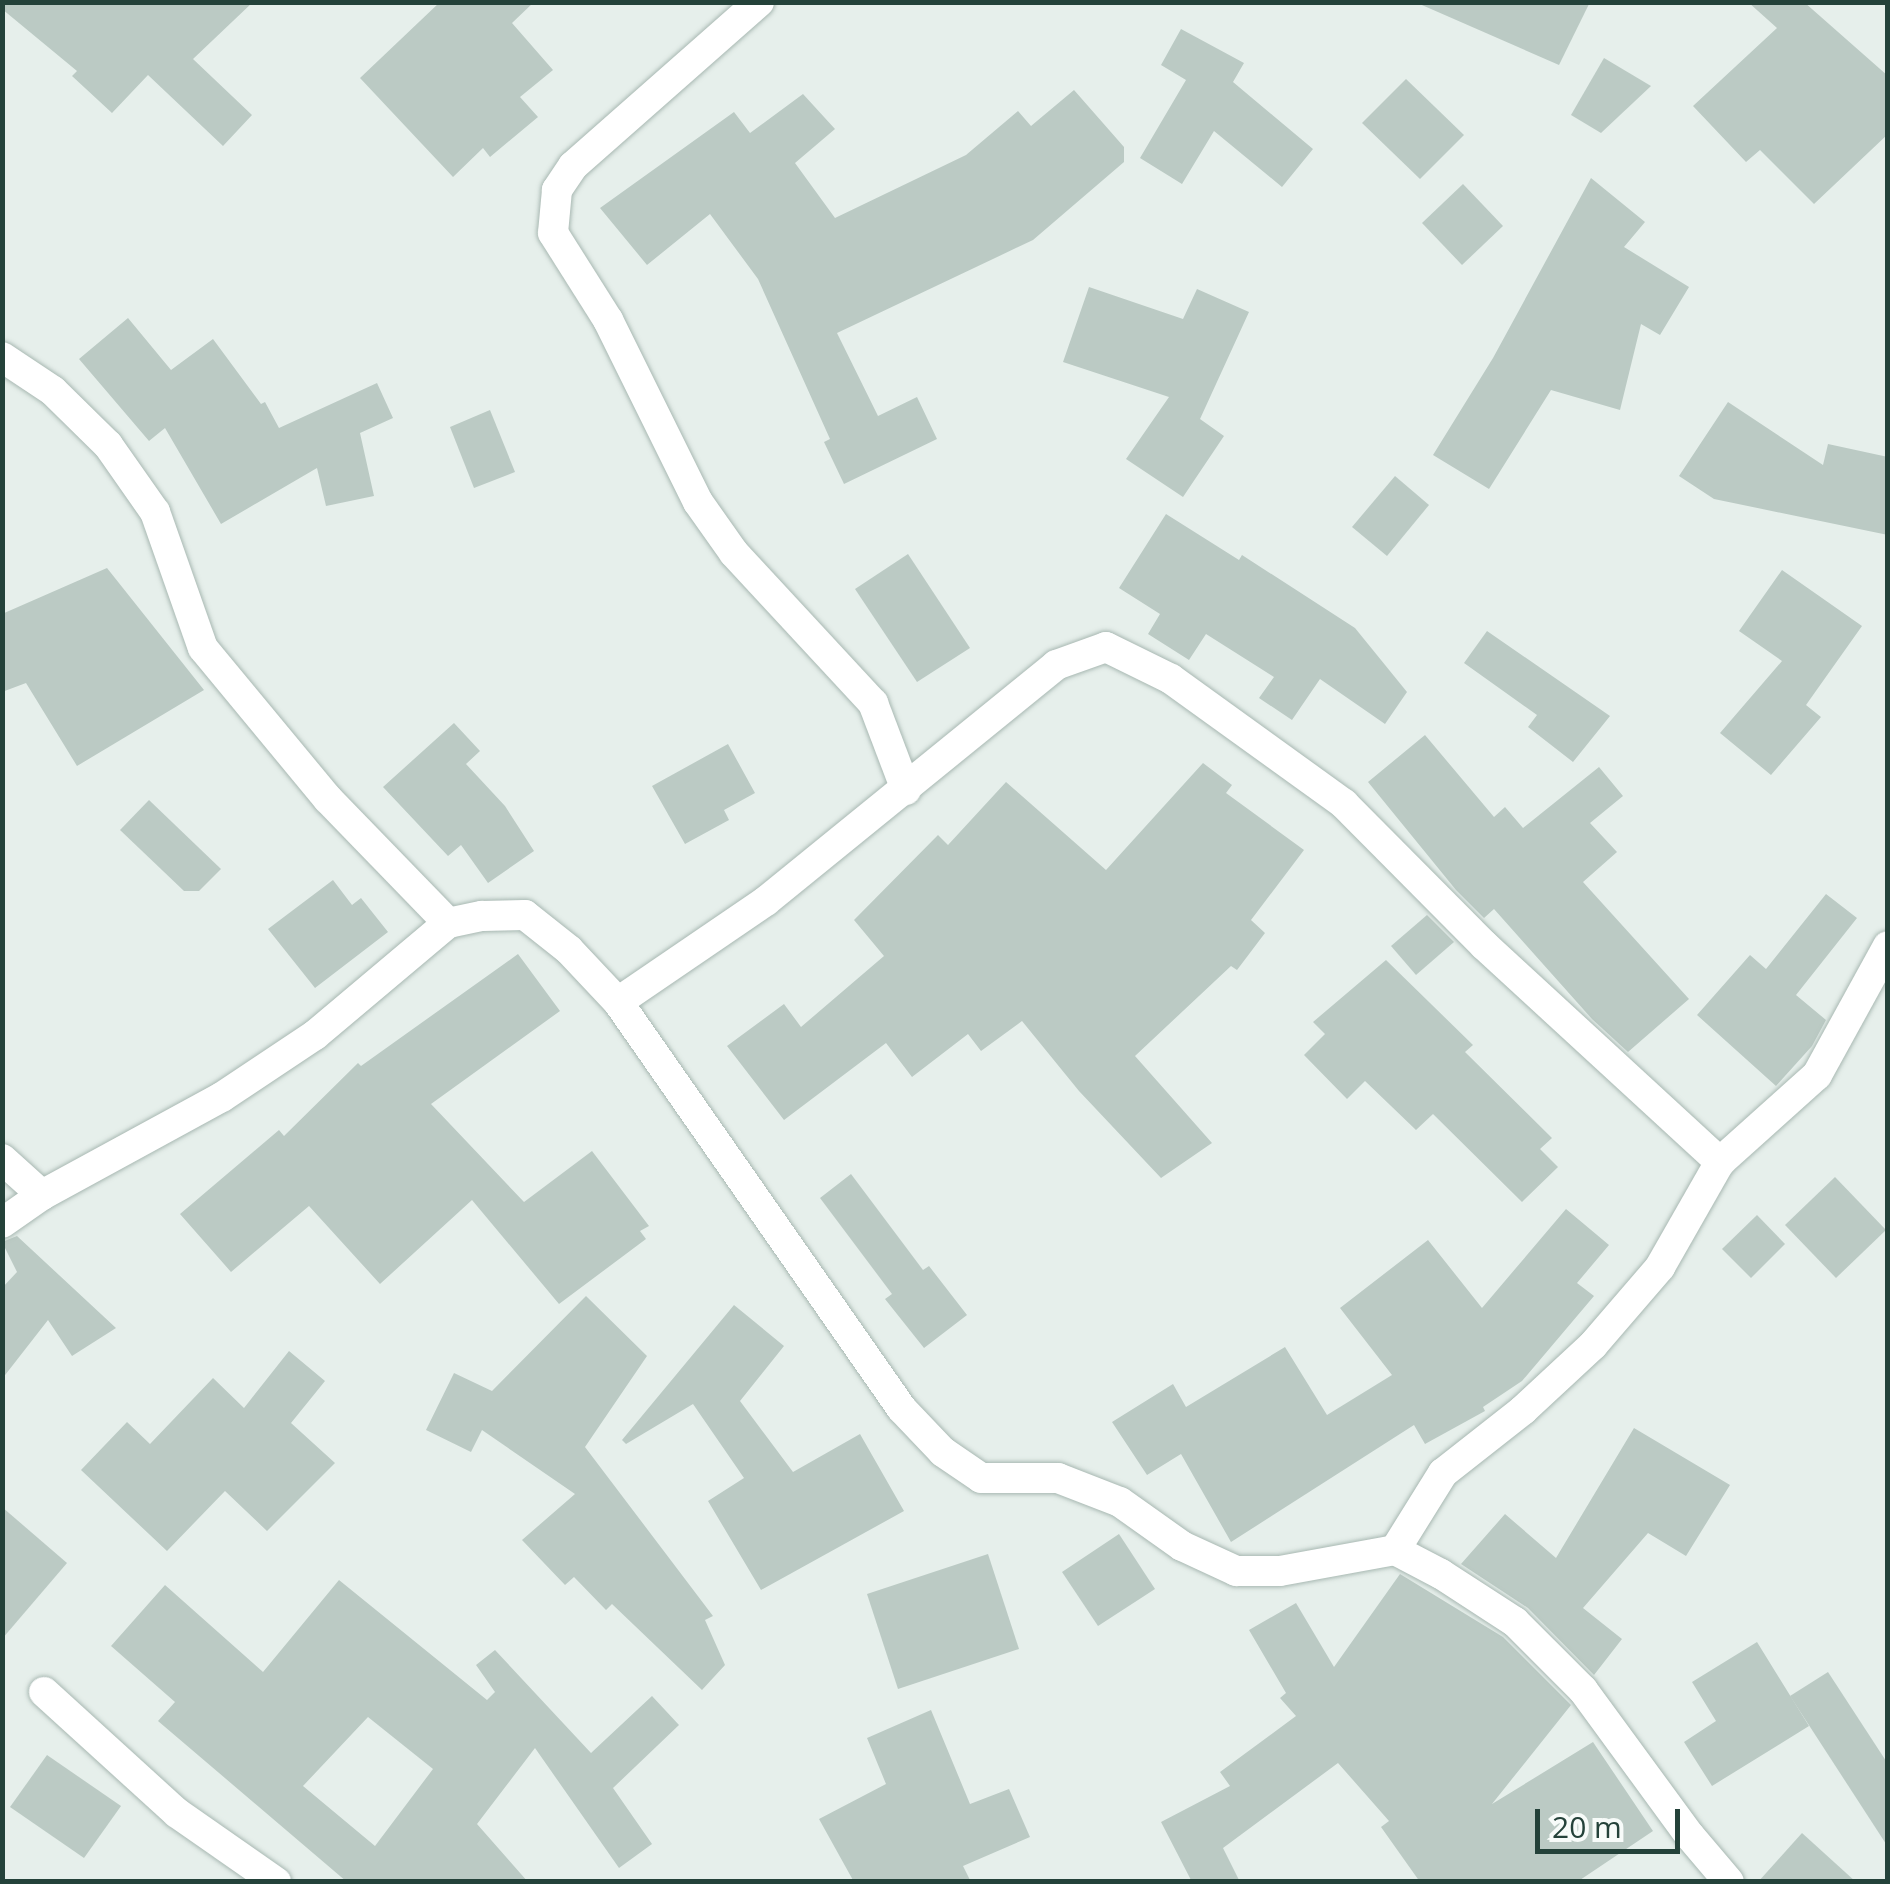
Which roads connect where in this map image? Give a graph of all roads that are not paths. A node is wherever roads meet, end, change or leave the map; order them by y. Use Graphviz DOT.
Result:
graph roads {
  1 [pos="758,2"];
  2 [pos="2,357"];
  3 [pos="906,790"];
  4 [pos="448,924"];
  5 [pos="1888,946"];
  6 [pos="618,1002"];
  7 [pos="2,1159"];
  8 [pos="1720,1162"];
  9 [pos="42,1195"];
  10 [pos="2,1223"];
  11 [pos="1395,1550"];
  12 [pos="44,1692"];
  13 [pos="276,1882"];
  14 [pos="1728,1882"];
  1 -- 3 [label="street"];
  2 -- 4 [label="street"];
  3 -- 6 [label="street"];
  3 -- 8 [label="street"];
  4 -- 6 [label="street"];
  4 -- 9 [label="street"];
  5 -- 8 [label="street"];
  6 -- 11 [label="street"];
  7 -- 9 [label="street"];
  8 -- 11 [label="street"];
  9 -- 10 [label="street"];
  11 -- 14 [label="street"];
  12 -- 13 [label="street"];
}
